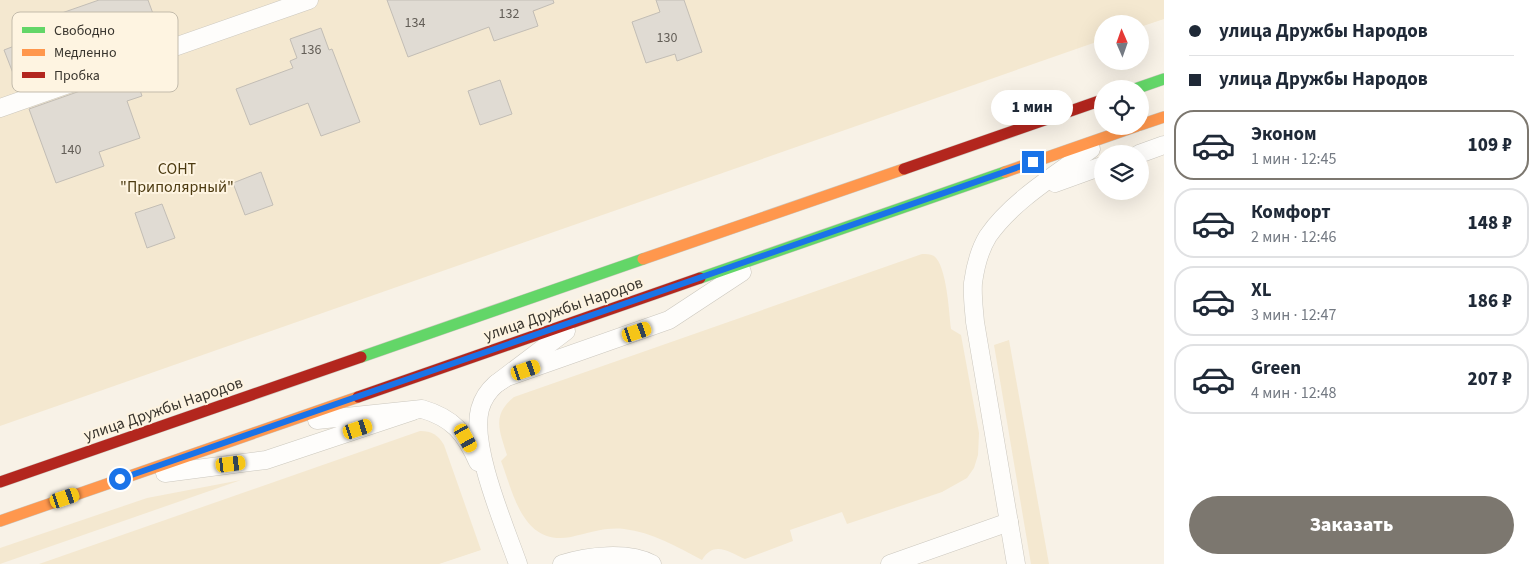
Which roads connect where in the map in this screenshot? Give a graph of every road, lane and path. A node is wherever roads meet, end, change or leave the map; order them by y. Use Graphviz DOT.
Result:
graph roads {
  1 [pos="308,0"];
  2 [pos="178,46"];
  3 [pos="1164,79"];
  4 [pos="1149,84"];
  5 [pos="46,92"];
  6 [pos="1094,103"];
  7 [pos="0,108"];
  8 [pos="1164,117"];
  9 [pos="1149,122"];
  10 [pos="1111,135"];
  11 [pos="1108,136"];
  12 [pos="1164,145"];
  13 [pos="1149,150"];
  14 [pos="1094,169"];
  15 [pos="1032,193"];
  16 [pos="771,253"];
  17 [pos="584,318"];
  18 [pos="496,384"];
  19 [pos="413,411"];
  20 [pos="282,423"];
  21 [pos="120,479"];
  22 [pos="0,482"];
  23 [pos="495,499"];
  24 [pos="3,520"];
  25 [pos="1009,522"];
  26 [pos="518,564"];
  27 [pos="562,564"];
  28 [pos="652,564"];
  29 [pos="890,564"];
  30 [pos="1016,564"];
  1 -- 2 [label="lane"];
  3 -- 4 [label="main road"];
  5 -- 7 [label="lane"];
  6 -- 22 [label="main road, улица Дружбы Народов"];
  8 -- 9 [label="main road, улица Дружбы Народов"];
  10 -- 11 [label="main road, улица Дружбы Народов"];
  11 -- 15 [label="lane"];
  11 -- 16 [label="main road, улица Дружбы Народов"];
  12 -- 13 [label="lane"];
  14 -- 15 [label="lane"];
  15 -- 25 [label="lane"];
  16 -- 17 [label="main road, улица Дружбы Народов"];
  16 -- 18 [label="lane"];
  17 -- 18 [label="lane"];
  17 -- 20 [label="main road, улица Дружбы Народов"];
  18 -- 23 [label="lane"];
  19 -- 20 [label="lane"];
  19 -- 21 [label="lane"];
  19 -- 23 [label="lane"];
  20 -- 21 [label="main road, улица Дружбы Народов"];
  21 -- 24 [label="main road, улица Дружбы Народов"];
  23 -- 26 [label="lane"];
  25 -- 29 [label="lane"];
  25 -- 30 [label="lane"];
  27 -- 28 [label="lane"];
}
